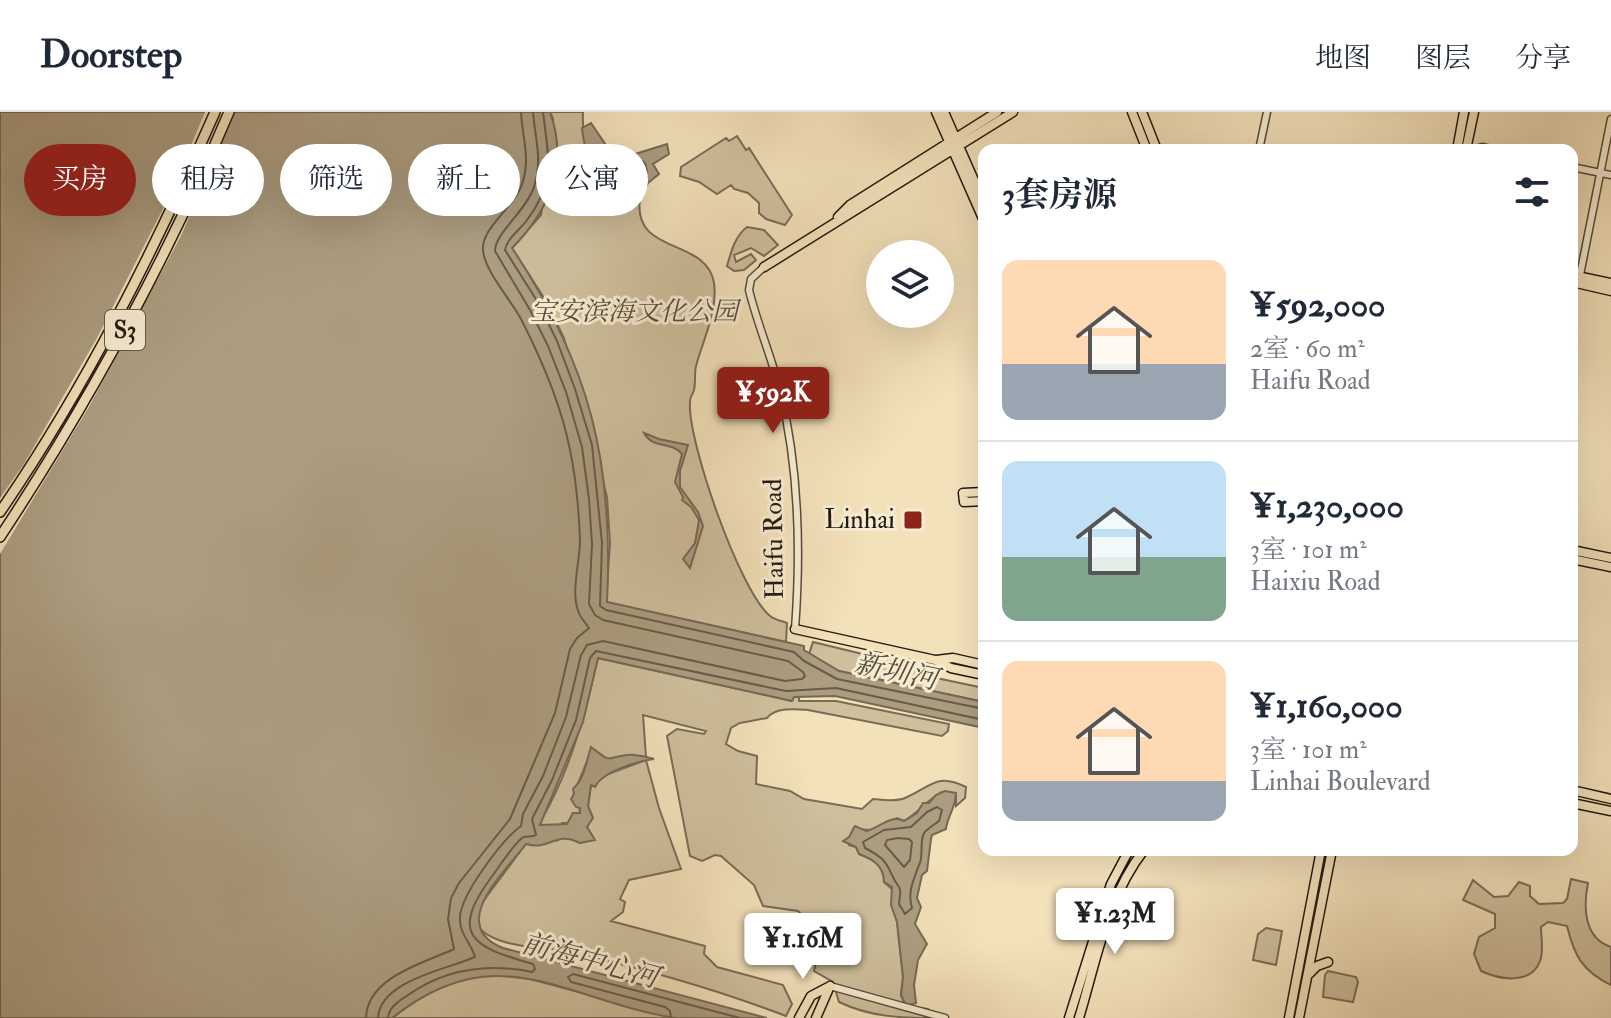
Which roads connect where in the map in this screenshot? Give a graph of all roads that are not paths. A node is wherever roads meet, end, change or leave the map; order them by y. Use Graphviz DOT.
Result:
graph roads {
  1 [pos="215,112"];
  2 [pos="229,112"];
  3 [pos="936,112"];
  4 [pos="944,112"];
  5 [pos="997,112"];
  6 [pos="1013,112"];
  7 [pos="1132,112"];
  8 [pos="1142,112"];
  9 [pos="1267,112"];
  10 [pos="1464,112"];
  11 [pos="1474,112"];
  12 [pos="1611,119"];
  13 [pos="1142,124"];
  14 [pos="1470,133"];
  15 [pos="955,143"];
  16 [pos="1146,144"];
  17 [pos="1154,144"];
  18 [pos="1260,144"];
  19 [pos="1458,144"];
  20 [pos="1467,144"];
  21 [pos="1479,144"];
  22 [pos="1578,168"];
  23 [pos="1600,173"];
  24 [pos="1611,175"];
  25 [pos="978,191"];
  26 [pos="978,205"];
  27 [pos="1578,266"];
  28 [pos="764,267"];
  29 [pos="1578,279"];
  30 [pos="1578,280"];
  31 [pos="1611,283"];
  32 [pos="1611,291"];
  33 [pos="978,494"];
  34 [pos="978,500"];
  35 [pos="0,512"];
  36 [pos="0,537"];
  37 [pos="1578,551"];
  38 [pos="1611,558"];
  39 [pos="1578,560"];
  40 [pos="1611,567"];
  41 [pos="795,629"];
  42 [pos="978,665"];
  43 [pos="964,666"];
  44 [pos="978,672"];
  45 [pos="1578,791"];
  46 [pos="1611,799"];
  47 [pos="1578,804"];
  48 [pos="1611,811"];
  49 [pos="1126,856"];
  50 [pos="1140,856"];
  51 [pos="1320,856"];
  52 [pos="1331,856"];
  53 [pos="1312,945"];
  54 [pos="1307,978"];
  55 [pos="830,986"];
  56 [pos="817,1015"];
  57 [pos="1073,1015"];
  58 [pos="799,1018"];
  59 [pos="945,1018"];
  60 [pos="1289,1018"];
  61 [pos="1299,1018"];
  1 -- 35 [label="highway, S3"];
  2 -- 36 [label="highway, S3"];
  3 -- 15 [label="main road"];
  4 -- 15 [label="main road"];
  5 -- 15 [label="main road"];
  6 -- 15 [label="main road"];
  7 -- 13 [label="main road"];
  8 -- 13 [label="main road"];
  9 -- 18 [label="street"];
  10 -- 19 [label="main road"];
  11 -- 14 [label="main road"];
  12 -- 23 [label="street"];
  13 -- 16 [label="main road"];
  13 -- 17 [label="main road"];
  14 -- 20 [label="main road"];
  14 -- 21 [label="street"];
  15 -- 25 [label="main road"];
  15 -- 26 [label="main road"];
  15 -- 28 [label="main road"];
  22 -- 23 [label="street"];
  23 -- 24 [label="street"];
  23 -- 27 [label="street"];
  28 -- 41 [label="street, Haifu Road"];
  29 -- 31 [label="main road"];
  30 -- 32 [label="main road"];
  33 -- 34 [label="main road"];
  37 -- 38 [label="main road"];
  39 -- 40 [label="main road"];
  41 -- 43 [label="main road"];
  42 -- 43 [label="main road"];
  43 -- 44 [label="main road"];
  45 -- 46 [label="main road"];
  47 -- 48 [label="main road"];
  49 -- 57 [label="main road"];
  50 -- 57 [label="main road"];
  51 -- 60 [label="main road"];
  52 -- 53 [label="main road"];
  53 -- 54 [label="main road"];
  53 -- 54 [label="main road"];
  54 -- 61 [label="main road"];
  55 -- 56 [label="main road"];
  55 -- 58 [label="main road"];
  55 -- 59 [label="street"];
}
